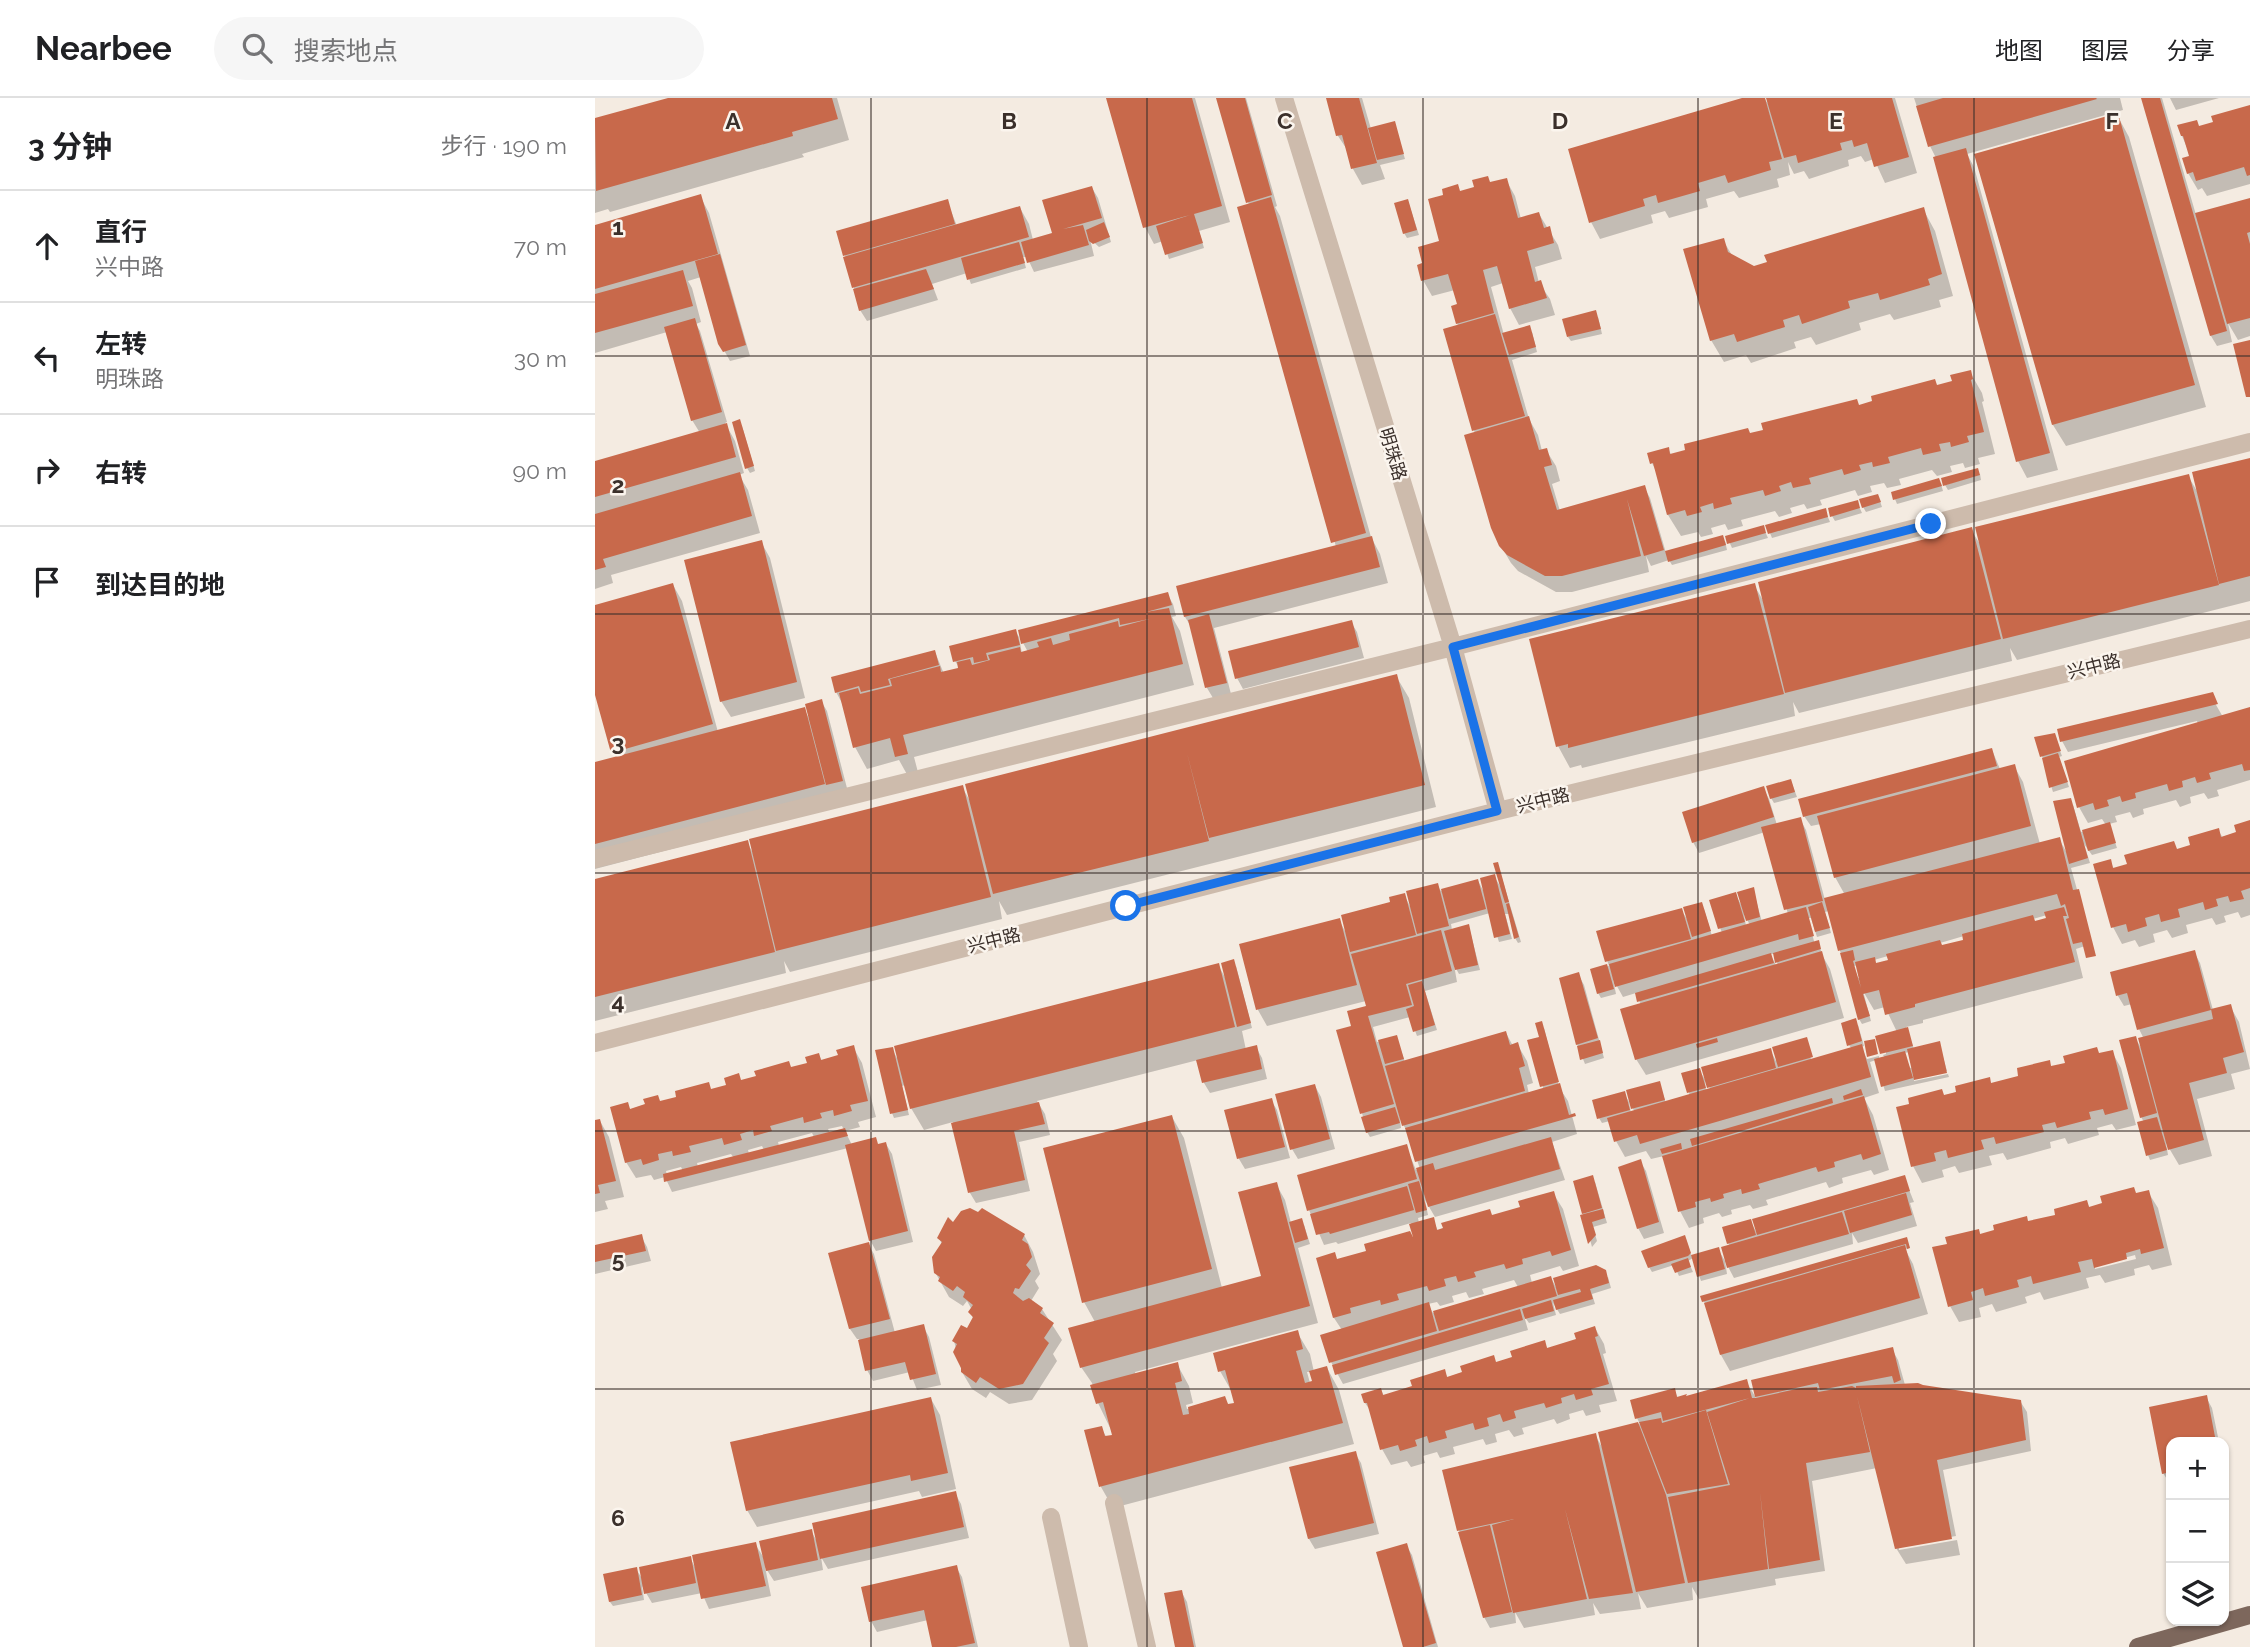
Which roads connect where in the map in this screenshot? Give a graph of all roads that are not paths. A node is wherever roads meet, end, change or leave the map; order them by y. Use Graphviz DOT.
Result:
graph roads {
  1 [pos="1284,98"];
  2 [pos="2250,442"];
  3 [pos="2250,629"];
  4 [pos="1453,647"];
  5 [pos="1497,811"];
  6 [pos="595,859"];
  7 [pos="595,1043"];
  8 [pos="1114,1503"];
  9 [pos="1051,1517"];
  10 [pos="2250,1615"];
  11 [pos="1079,1647"];
  12 [pos="1147,1647"];
  13 [pos="2138,1647"];
  1 -- 4 [label="street, 明珠路"];
  2 -- 4 [label="street"];
  3 -- 5 [label="street, 兴中路"];
  4 -- 5 [label="street, 明珠路"];
  4 -- 6 [label="street"];
  5 -- 7 [label="street, 兴中路"];
  8 -- 12 [label="street"];
  9 -- 11 [label="street"];
  10 -- 13 [label="main road"];
}
